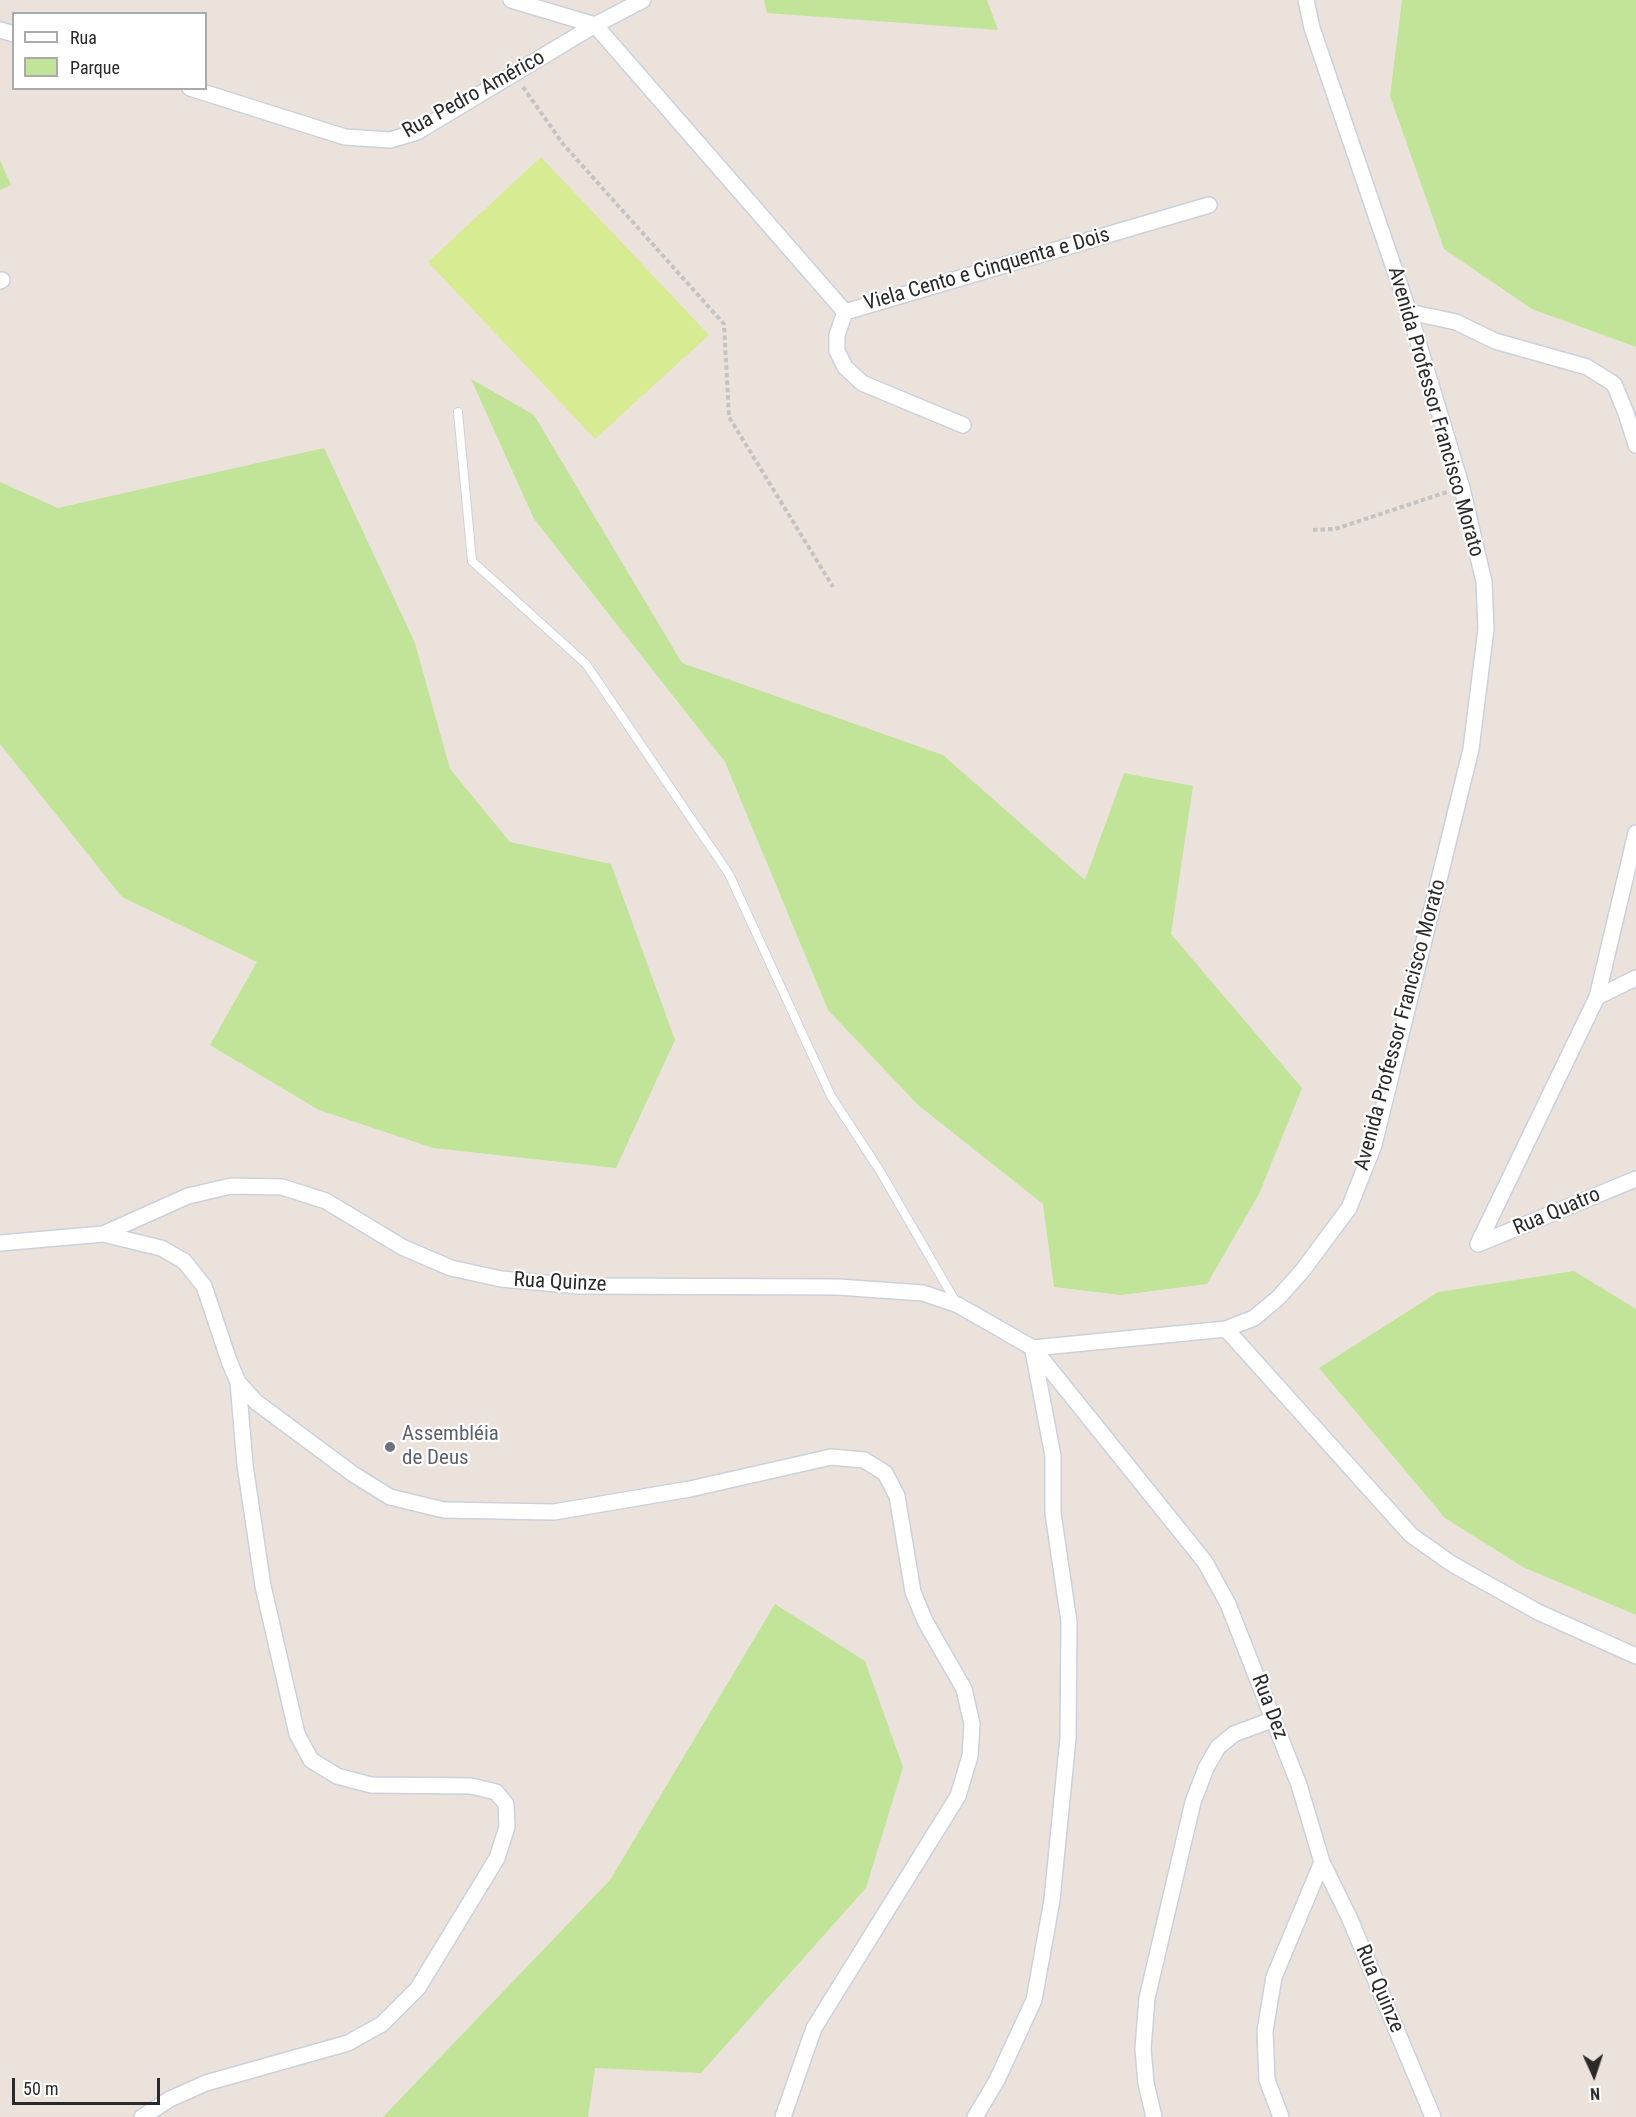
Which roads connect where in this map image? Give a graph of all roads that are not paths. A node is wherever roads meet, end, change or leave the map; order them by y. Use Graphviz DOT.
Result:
graph roads {
  1 [pos="511,0"];
  2 [pos="644,0"];
  3 [pos="1306,0"];
  4 [pos="595,25"];
  5 [pos="196,90"];
  6 [pos="1209,206"];
  7 [pos="845,312"];
  8 [pos="1409,312"];
  9 [pos="458,412"];
  10 [pos="963,425"];
  11 [pos="1636,445"];
  12 [pos="1636,833"];
  13 [pos="1636,978"];
  14 [pos="1597,998"];
  15 [pos="1636,1179"];
  16 [pos="103,1234"];
  17 [pos="0,1243"];
  18 [pos="958,1305"];
  19 [pos="1226,1329"];
  20 [pos="1033,1348"];
  21 [pos="238,1382"];
  22 [pos="1636,1656"];
  23 [pos="1274,1719"];
  24 [pos="1322,1862"];
  25 [pos="142,2117"];
  26 [pos="783,2117"];
  27 [pos="975,2117"];
  28 [pos="1154,2117"];
  29 [pos="1281,2117"];
  30 [pos="1433,2117"];
  1 -- 4 [label="street"];
  2 -- 4 [label="street, Rua Pedro Américo"];
  3 -- 8 [label="street, Avenida Professor Francisco Morato"];
  4 -- 5 [label="street, Rua Pedro Américo"];
  4 -- 7 [label="street"];
  6 -- 7 [label="street, Viela Cento e Cinquenta e Dois"];
  7 -- 10 [label="street, Viela Cento e Cinquenta e Dois"];
  8 -- 11 [label="street"];
  8 -- 19 [label="street, Avenida Professor Francisco Morato"];
  9 -- 18 [label="lane"];
  12 -- 14 [label="street"];
  13 -- 14 [label="street"];
  14 -- 15 [label="street, Rua Quatro"];
  16 -- 17 [label="street"];
  16 -- 18 [label="street, Rua Quinze"];
  16 -- 21 [label="street"];
  18 -- 20 [label="street, Rua Quinze"];
  19 -- 20 [label="street, Avenida Professor Francisco Morato"];
  19 -- 22 [label="street"];
  20 -- 23 [label="street, Rua Dez"];
  20 -- 27 [label="street"];
  21 -- 25 [label="street"];
  21 -- 26 [label="street"];
  23 -- 24 [label="street, Rua Dez"];
  23 -- 28 [label="street"];
  24 -- 29 [label="street"];
  24 -- 30 [label="street, Rua Quinze"];
}
